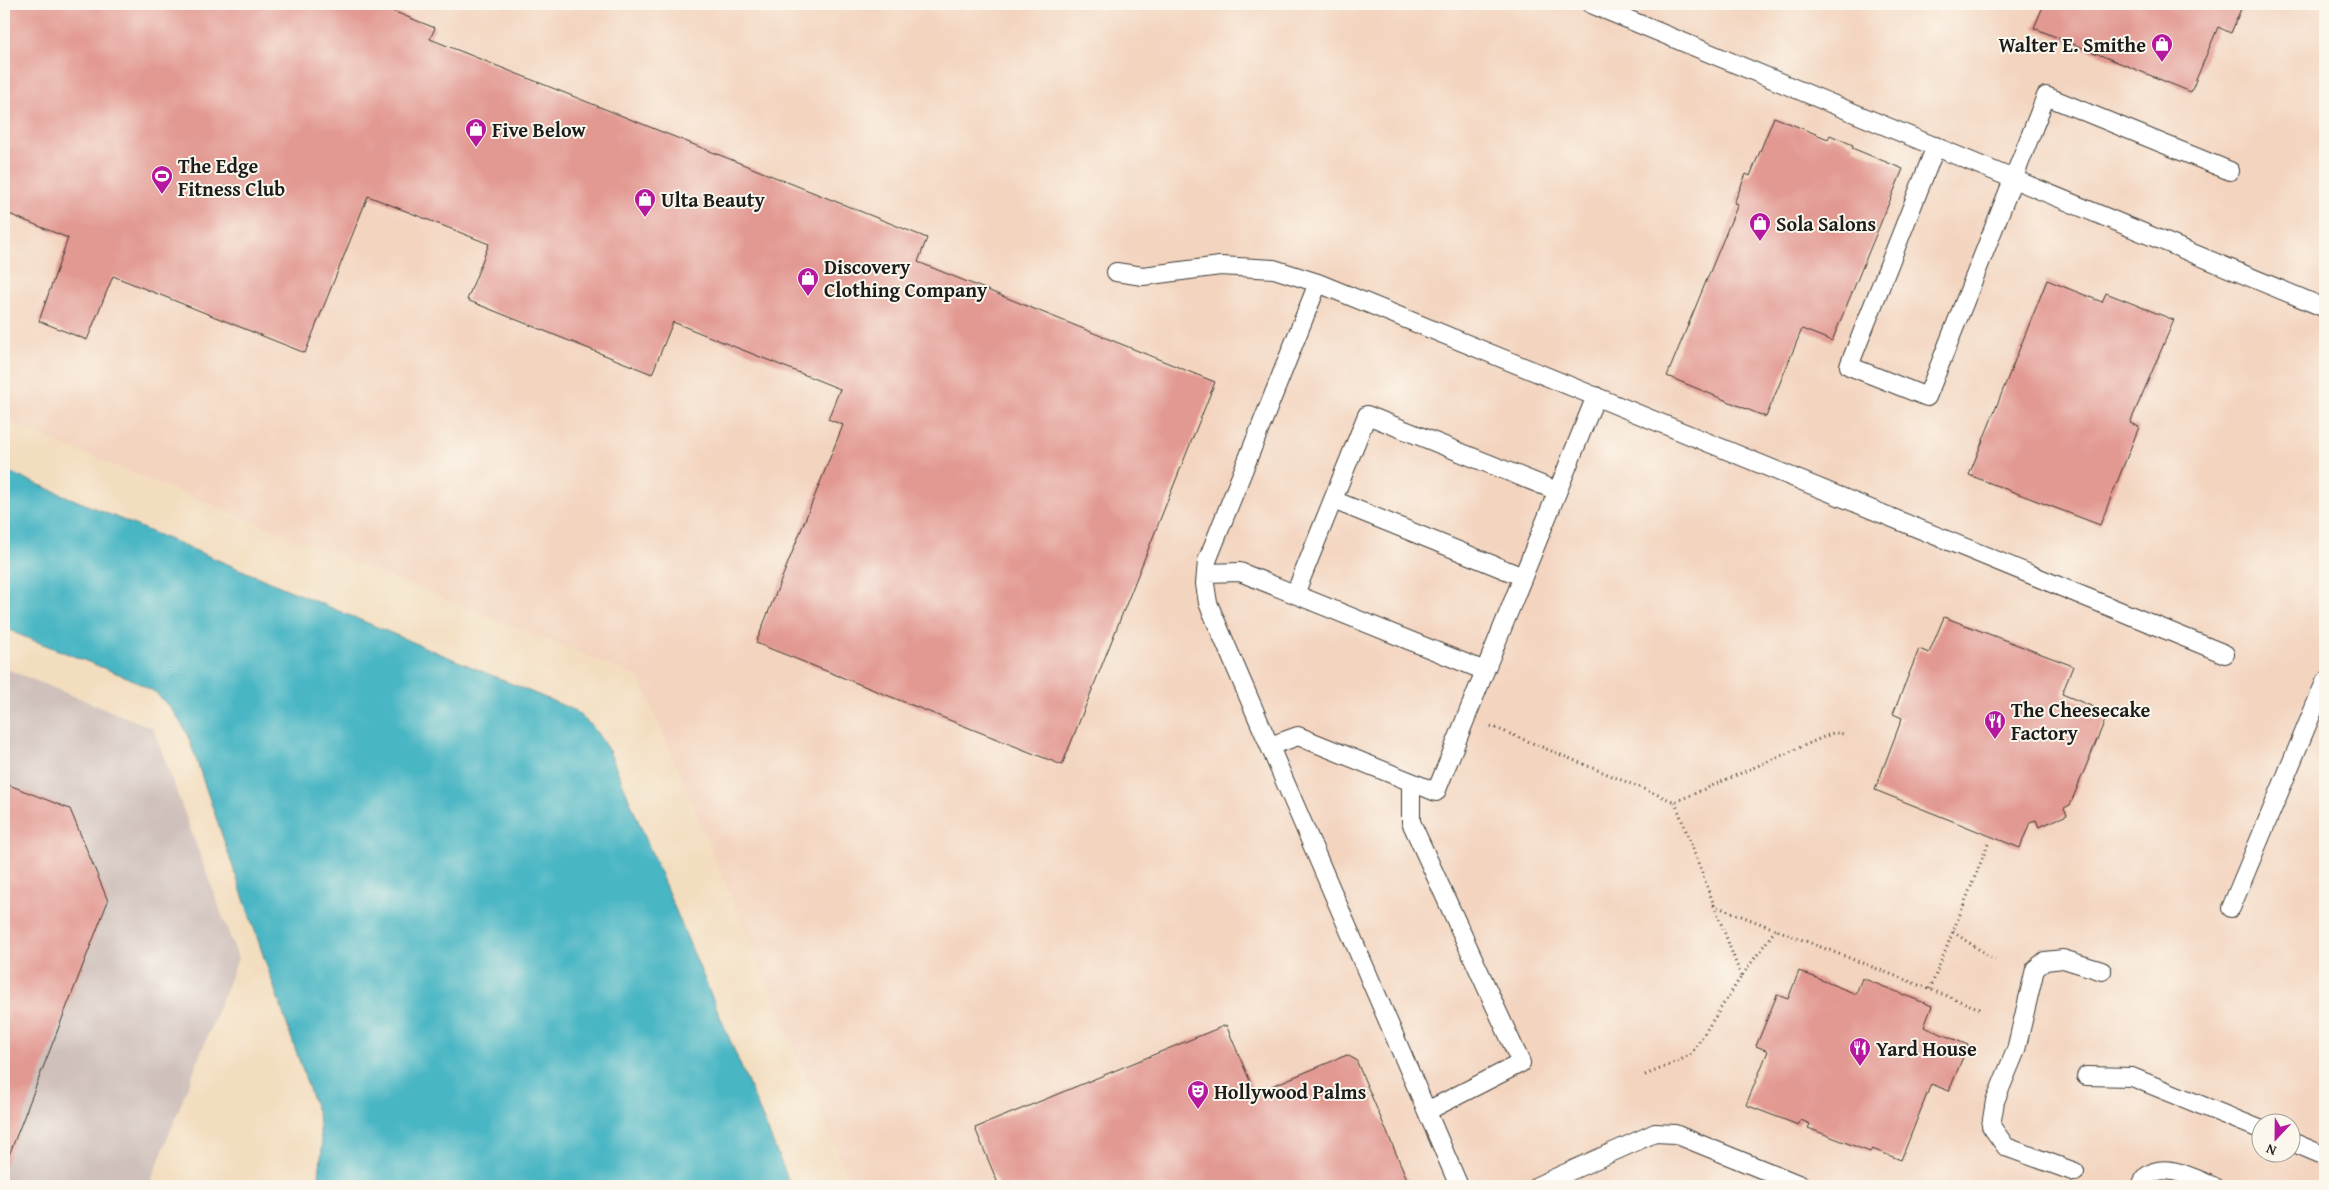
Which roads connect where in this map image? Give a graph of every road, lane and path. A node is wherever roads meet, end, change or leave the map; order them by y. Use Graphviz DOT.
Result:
graph roads {
  1 [pos="1591,4"];
  2 [pos="1936,146"];
  3 [pos="2230,171"];
  4 [pos="2014,179"];
  5 [pos="1116,272"];
  6 [pos="1318,283"];
  7 [pos="2325,308"];
  8 [pos="1596,396"];
  9 [pos="1557,491"];
  10 [pos="1333,500"];
  11 [pos="1206,573"];
  12 [pos="1523,577"];
  13 [pos="1295,594"];
  14 [pos="2225,654"];
  15 [pos="1485,671"];
  16 [pos="2325,682"];
  17 [pos="1484,723"];
  18 [pos="1846,734"];
  19 [pos="1270,746"];
  20 [pos="1411,782"];
  21 [pos="1675,802"];
  22 [pos="1988,844"];
  23 [pos="1713,905"];
  24 [pos="2232,908"];
  25 [pos="1776,929"];
  26 [pos="1952,932"];
  27 [pos="1995,960"];
  28 [pos="2102,971"];
  29 [pos="1741,977"];
  30 [pos="1930,989"];
  31 [pos="1983,1010"];
  32 [pos="1645,1075"];
  33 [pos="2086,1076"];
  34 [pos="1427,1111"];
  35 [pos="2252,1126"];
  36 [pos="2302,1146"];
  37 [pos="2325,1156"];
  38 [pos="2074,1172"];
  39 [pos="1459,1186"];
  40 [pos="1537,1186"];
  41 [pos="1803,1186"];
  42 [pos="2141,1186"];
  43 [pos="2213,1186"];
  1 -- 2 [label="lane"];
  2 -- 4 [label="lane"];
  2 -- 4 [label="lane"];
  3 -- 4 [label="lane"];
  4 -- 7 [label="lane"];
  5 -- 6 [label="lane"];
  6 -- 8 [label="lane"];
  6 -- 11 [label="lane"];
  8 -- 9 [label="lane"];
  8 -- 14 [label="lane"];
  9 -- 10 [label="lane"];
  9 -- 12 [label="lane"];
  10 -- 12 [label="lane"];
  10 -- 13 [label="lane"];
  11 -- 13 [label="lane"];
  11 -- 19 [label="lane"];
  12 -- 15 [label="lane"];
  13 -- 15 [label="lane"];
  15 -- 20 [label="lane"];
  16 -- 24 [label="lane"];
  17 -- 21 [label="path"];
  18 -- 21 [label="path"];
  19 -- 20 [label="lane"];
  19 -- 34 [label="lane"];
  20 -- 34 [label="lane"];
  21 -- 23 [label="path"];
  22 -- 26 [label="path"];
  23 -- 25 [label="path"];
  23 -- 29 [label="path"];
  25 -- 29 [label="path"];
  25 -- 30 [label="path"];
  26 -- 27 [label="path"];
  26 -- 30 [label="path"];
  28 -- 38 [label="lane"];
  29 -- 32 [label="path"];
  30 -- 31 [label="path"];
  33 -- 35 [label="lane"];
  34 -- 39 [label="lane"];
  36 -- 37 [label="lane"];
  40 -- 41 [label="lane"];
  42 -- 43 [label="lane"];
}
